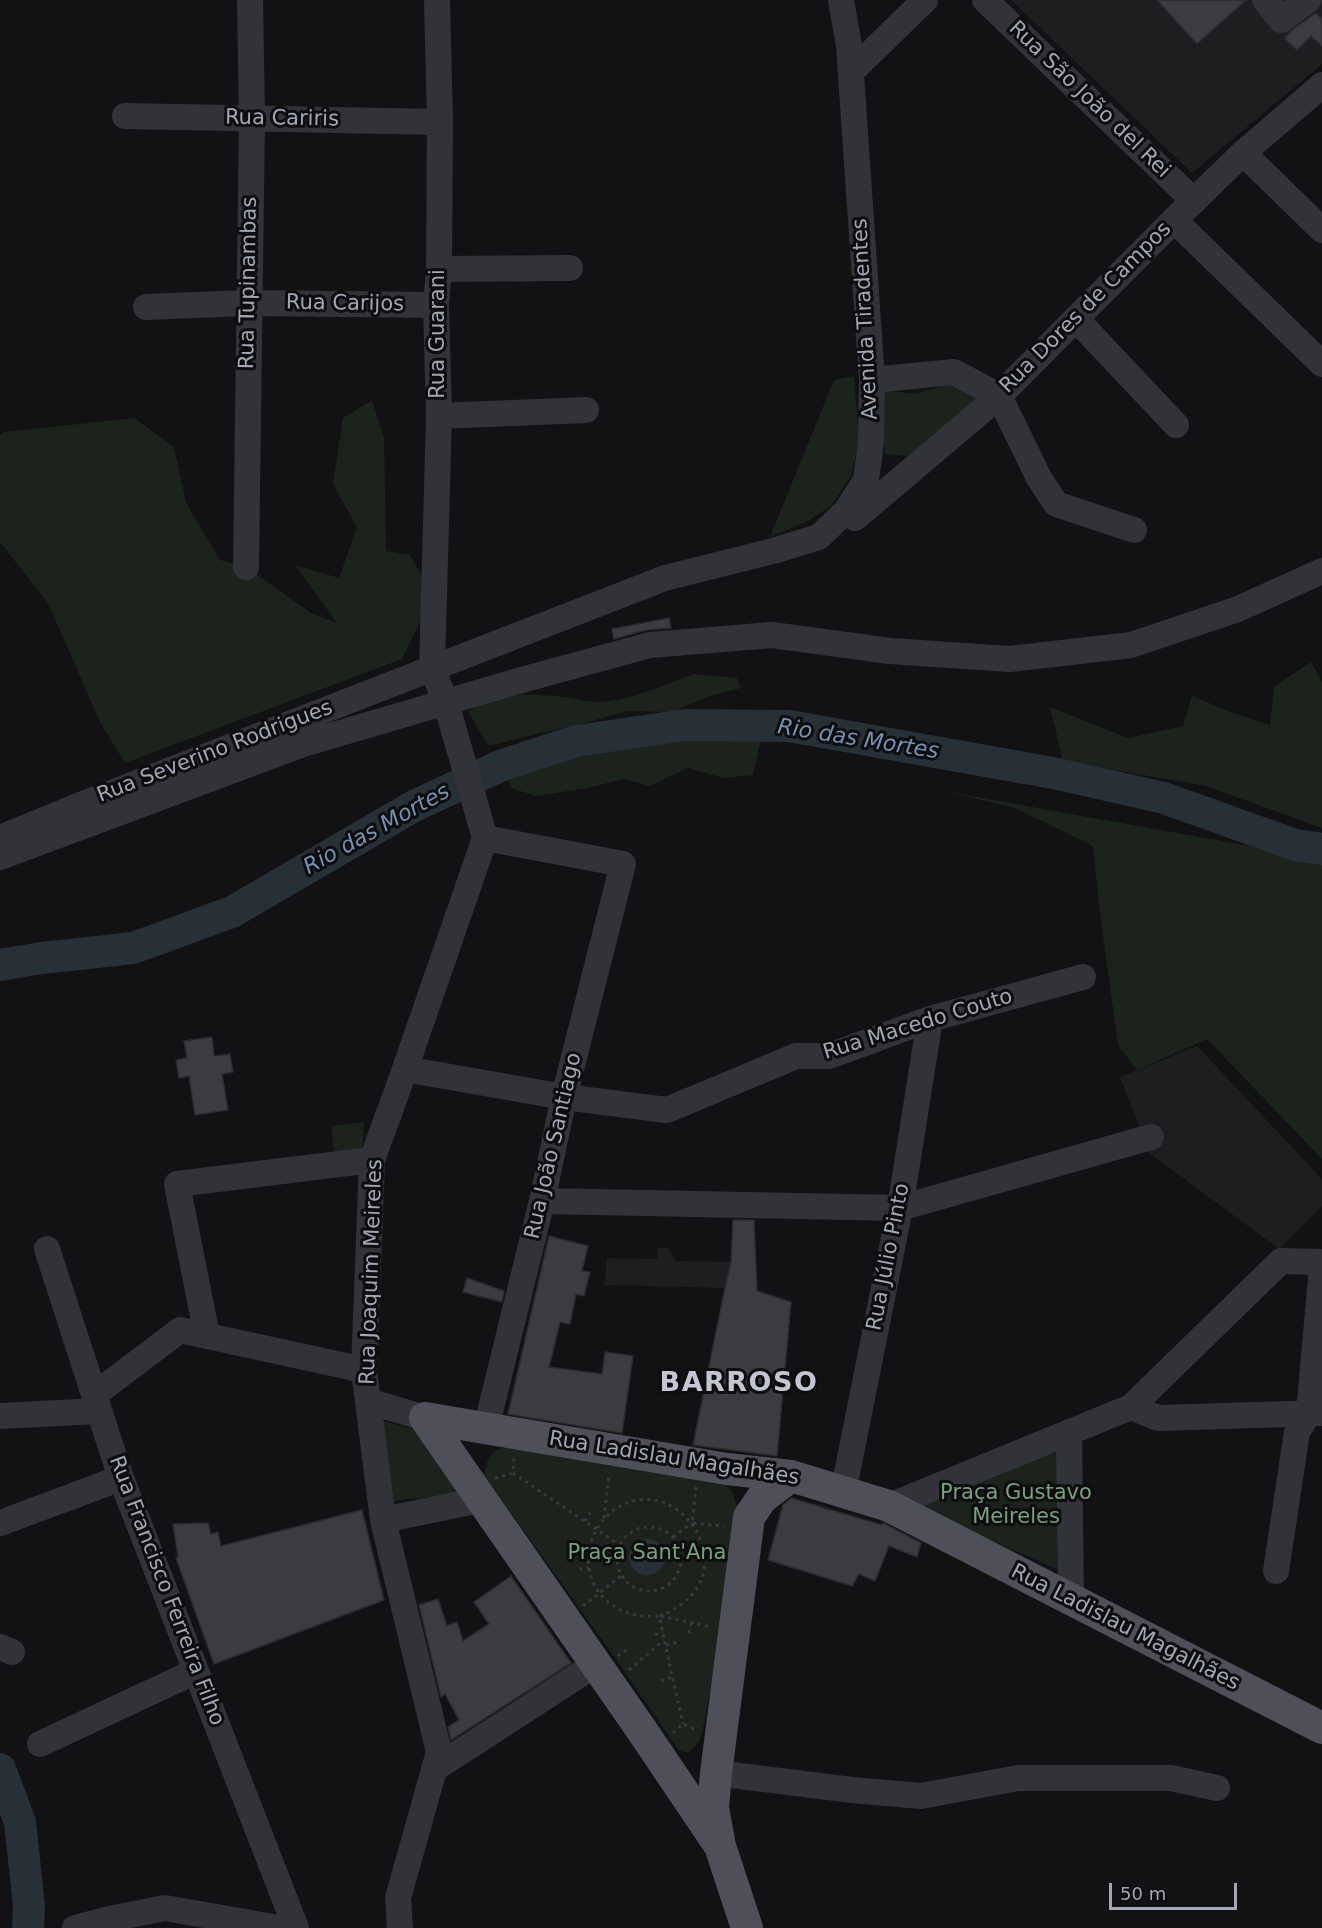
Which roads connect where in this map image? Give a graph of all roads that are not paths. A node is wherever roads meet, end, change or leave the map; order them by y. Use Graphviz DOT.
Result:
graph roads {
  1 [pos="250,0"];
  2 [pos="437,0"];
  3 [pos="842,0"];
  4 [pos="925,0"];
  5 [pos="984,0"];
  6 [pos="1265,0"];
  7 [pos="1308,0"];
  8 [pos="851,72"];
  9 [pos="1322,85"];
  10 [pos="125,116"];
  11 [pos="252,118"];
  12 [pos="440,122"];
  13 [pos="1243,153"];
  14 [pos="1194,201"];
  15 [pos="1174,220"];
  16 [pos="1322,230"];
  17 [pos="570,268"];
  18 [pos="439,269"];
  19 [pos="248,303"];
  20 [pos="436,305"];
  21 [pos="146,307"];
  22 [pos="1076,319"];
  23 [pos="1322,364"];
  24 [pos="872,380"];
  25 [pos="999,396"];
  26 [pos="586,410"];
  27 [pos="439,416"];
  28 [pos="1176,425"];
  29 [pos="847,510"];
  30 [pos="1134,530"];
  31 [pos="246,567"];
  32 [pos="1322,571"];
  33 [pos="432,668"];
  34 [pos="446,703"];
  35 [pos="0,838"];
  36 [pos="485,838"];
  37 [pos="0,857"];
  38 [pos="1083,977"];
  39 [pos="930,1020"];
  40 [pos="405,1069"];
  41 [pos="564,1097"];
  42 [pos="1151,1137"];
  43 [pos="372,1160"];
  44 [pos="542,1201"];
  45 [pos="900,1208"];
  46 [pos="47,1249"];
  47 [pos="1322,1262"];
  48 [pos="1322,1267"];
  49 [pos="207,1336"];
  50 [pos="364,1370"];
  51 [pos="368,1401"];
  52 [pos="96,1403"];
  53 [pos="1131,1407"];
  54 [pos="0,1416"];
  55 [pos="1317,1417"];
  56 [pos="424,1418"];
  57 [pos="486,1428"];
  58 [pos="1069,1432"];
  59 [pos="707,1475"];
  60 [pos="791,1476"];
  61 [pos="121,1478"];
  62 [pos="484,1490"];
  63 [pos="843,1492"];
  64 [pos="889,1506"];
  65 [pos="383,1520"];
  66 [pos="738,1522"];
  67 [pos="0,1523"];
  68 [pos="1276,1571"];
  69 [pos="1071,1600"];
  70 [pos="605,1661"];
  71 [pos="196,1671"];
  72 [pos="1322,1728"];
  73 [pos="661,1741"];
  74 [pos="40,1744"];
  75 [pos="712,1751"];
  76 [pos="434,1769"];
  77 [pos="1217,1788"];
  78 [pos="720,1846"];
  79 [pos="269,1927"];
  80 [pos="76,1928"];
  81 [pos="296,1928"];
  82 [pos="400,1928"];
  83 [pos="747,1928"];
  1 -- 11 [label="street, Rua Tupinambas"];
  2 -- 12 [label="street, Rua Guarani"];
  3 -- 8 [label="street, Avenida Tiradentes"];
  4 -- 8 [label="street"];
  5 -- 14 [label="street, Rua São João del Rei"];
  6 -- 7 [label="street"];
  8 -- 24 [label="street, Avenida Tiradentes"];
  9 -- 13 [label="street, Rua Dores de Campos"];
  10 -- 11 [label="street, Rua Cariris"];
  11 -- 12 [label="street, Rua Cariris"];
  11 -- 19 [label="street, Rua Tupinambas"];
  12 -- 18 [label="street, Rua Guarani"];
  13 -- 14 [label="street, Rua Dores de Campos"];
  13 -- 16 [label="street"];
  14 -- 15 [label="street, Rua Dores de Campos"];
  15 -- 22 [label="street, Rua Dores de Campos"];
  15 -- 23 [label="street"];
  17 -- 18 [label="street"];
  18 -- 20 [label="street, Rua Guarani"];
  19 -- 20 [label="street, Rua Carijos"];
  19 -- 21 [label="street, Rua Carijos"];
  19 -- 31 [label="street, Rua Tupinambas"];
  20 -- 27 [label="street, Rua Guarani"];
  22 -- 25 [label="street, Rua Dores de Campos"];
  22 -- 28 [label="street"];
  24 -- 25 [label="street"];
  24 -- 29 [label="street, Avenida Tiradentes"];
  25 -- 29 [label="street, Rua Dores de Campos"];
  25 -- 30 [label="street"];
  26 -- 27 [label="street"];
  27 -- 33 [label="street, Rua Guarani"];
  29 -- 33 [label="street, Avenida Tiradentes"];
  32 -- 34 [label="street"];
  33 -- 34 [label="street"];
  33 -- 35 [label="street, Rua Severino Rodrigues"];
  34 -- 36 [label="street"];
  34 -- 37 [label="street"];
  36 -- 40 [label="street, Rua Joaquim Meireles"];
  36 -- 41 [label="street, Rua João Santiago"];
  38 -- 39 [label="street, Rua Macedo Couto"];
  39 -- 41 [label="street, Rua Macedo Couto"];
  39 -- 45 [label="street, Rua Júlio Pinto"];
  40 -- 41 [label="street, Rua Macedo Couto"];
  40 -- 43 [label="street, Rua Joaquim Meireles"];
  41 -- 44 [label="street, Rua João Santiago"];
  42 -- 45 [label="street"];
  43 -- 49 [label="street"];
  43 -- 50 [label="street, Rua Joaquim Meireles"];
  44 -- 45 [label="street"];
  44 -- 57 [label="street, Rua João Santiago"];
  45 -- 63 [label="street, Rua Júlio Pinto"];
  46 -- 52 [label="street, Rua Francisco Ferreira Filho"];
  47 -- 53 [label="street"];
  48 -- 55 [label="street"];
  49 -- 50 [label="street"];
  49 -- 52 [label="street"];
  50 -- 51 [label="street, Rua Joaquim Meireles"];
  51 -- 56 [label="street, Rua Ladislau Magalhães"];
  51 -- 65 [label="street, Rua Joaquim Meireles"];
  52 -- 54 [label="street"];
  52 -- 61 [label="street, Rua Francisco Ferreira Filho"];
  53 -- 55 [label="street"];
  53 -- 58 [label="street"];
  55 -- 68 [label="street"];
  56 -- 57 [label="main road, Rua Ladislau Magalhães"];
  56 -- 62 [label="main road"];
  57 -- 59 [label="main road, Rua Ladislau Magalhães"];
  58 -- 64 [label="street"];
  58 -- 69 [label="street"];
  59 -- 60 [label="main road, Rua Ladislau Magalhães"];
  59 -- 66 [label="main road"];
  60 -- 63 [label="main road, Rua Ladislau Magalhães"];
  60 -- 66 [label="main road"];
  61 -- 67 [label="street"];
  61 -- 71 [label="street, Rua Francisco Ferreira Filho"];
  62 -- 65 [label="street"];
  62 -- 70 [label="main road"];
  63 -- 64 [label="main road, Rua Ladislau Magalhães"];
  64 -- 69 [label="main road, Rua Ladislau Magalhães"];
  65 -- 76 [label="street, Rua Joaquim Meireles"];
  66 -- 75 [label="main road"];
  69 -- 72 [label="main road, Rua Ladislau Magalhães"];
  70 -- 73 [label="main road"];
  70 -- 76 [label="street"];
  71 -- 74 [label="street"];
  71 -- 81 [label="street, Rua Francisco Ferreira Filho"];
  73 -- 75 [label="main road"];
  73 -- 78 [label="main road"];
  75 -- 77 [label="street"];
  75 -- 78 [label="main road"];
  76 -- 82 [label="street, Rua Joaquim Meireles"];
  78 -- 83 [label="main road"];
  79 -- 80 [label="street"];
}
